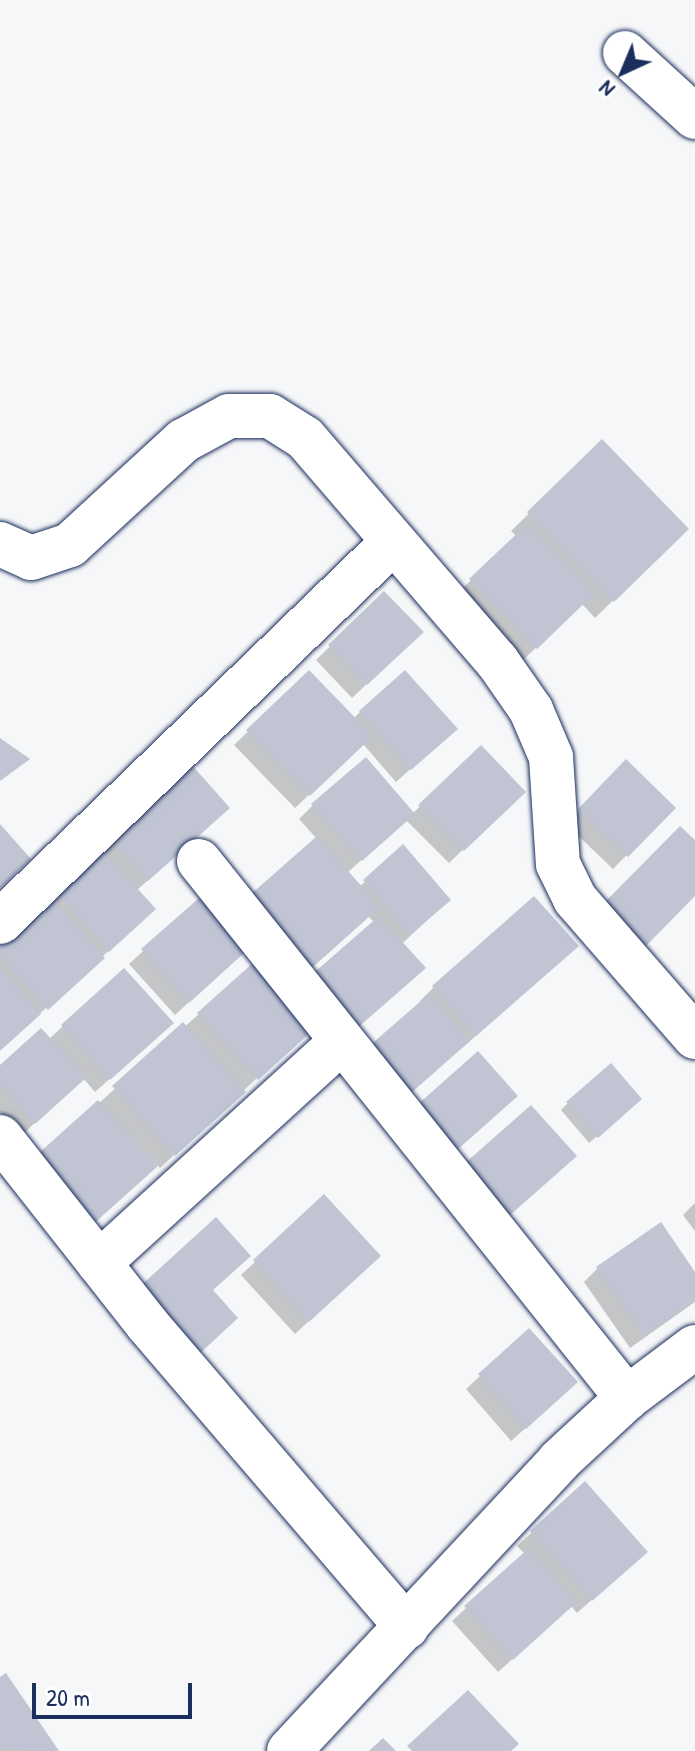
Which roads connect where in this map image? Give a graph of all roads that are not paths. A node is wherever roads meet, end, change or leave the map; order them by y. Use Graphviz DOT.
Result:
graph roads {
  1 [pos="625,53"];
  2 [pos="695,117"];
  3 [pos="393,542"];
  4 [pos="0,544"];
  5 [pos="199,861"];
  6 [pos="0,922"];
  7 [pos="695,1037"];
  8 [pos="341,1042"];
  9 [pos="0,1137"];
  10 [pos="99,1263"];
  11 [pos="695,1347"];
  12 [pos="627,1398"];
  13 [pos="407,1627"];
  14 [pos="289,1751"];
  1 -- 2 [label="street"];
  3 -- 4 [label="street"];
  3 -- 6 [label="street"];
  3 -- 7 [label="street"];
  5 -- 8 [label="street"];
  8 -- 10 [label="street"];
  8 -- 12 [label="street"];
  9 -- 10 [label="street"];
  10 -- 13 [label="street"];
  11 -- 12 [label="street"];
  12 -- 13 [label="street"];
  13 -- 14 [label="street"];
}
